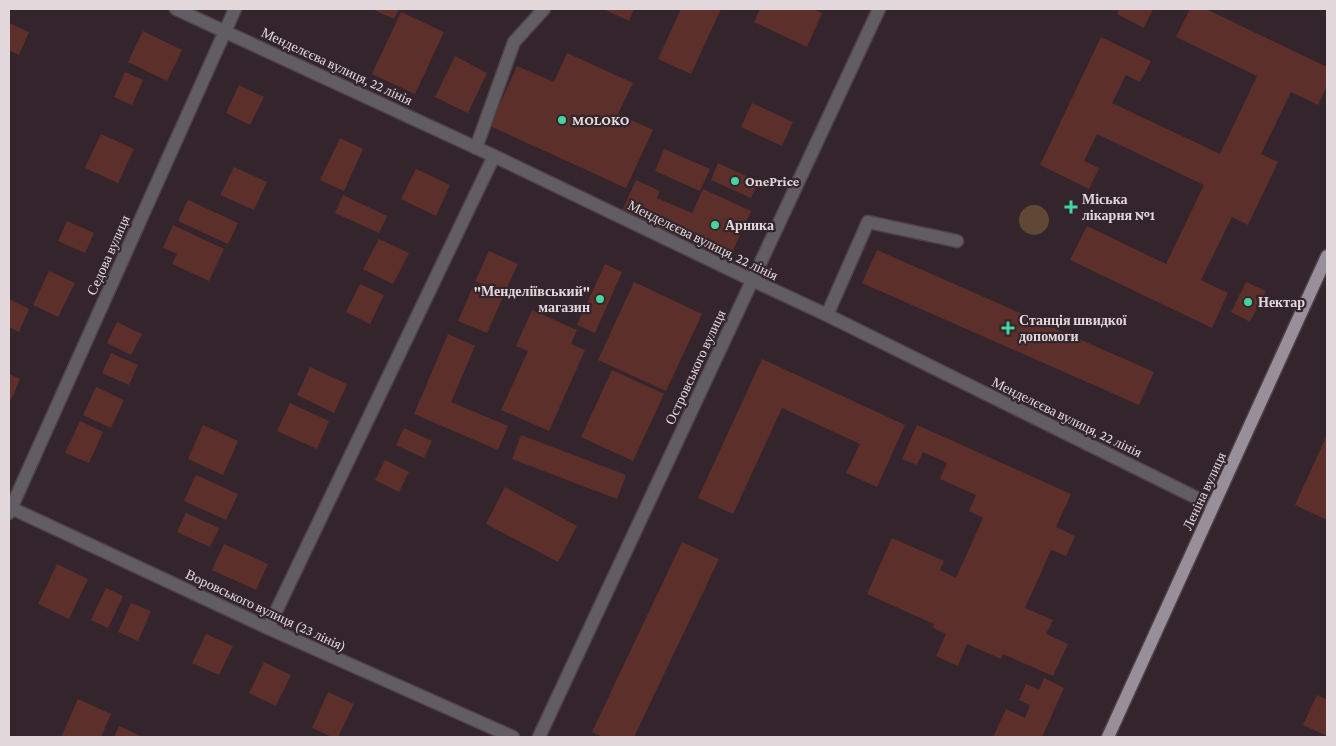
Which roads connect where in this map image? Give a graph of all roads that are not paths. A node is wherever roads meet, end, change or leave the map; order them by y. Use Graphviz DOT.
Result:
graph roads {
  1 [pos="176,9"];
  2 [pos="235,9"];
  3 [pos="544,9"];
  4 [pos="879,9"];
  5 [pos="225,31"];
  6 [pos="476,148"];
  7 [pos="494,156"];
  8 [pos="957,242"];
  9 [pos="1327,256"];
  10 [pos="752,280"];
  11 [pos="827,315"];
  12 [pos="1213,506"];
  13 [pos="9,509"];
  14 [pos="268,628"];
  15 [pos="513,737"];
  16 [pos="540,737"];
  17 [pos="1108,737"];
  1 -- 5 [label="street, Менделєєва вулиця, 22 лінія"];
  2 -- 5 [label="street, Седова вулиця"];
  3 -- 6 [label="street"];
  4 -- 10 [label="street, Островського вулиця"];
  5 -- 6 [label="street, Менделєєва вулиця, 22 лінія"];
  5 -- 13 [label="street, Седова вулиця"];
  6 -- 7 [label="street, Менделєєва вулиця, 22 лінія"];
  7 -- 10 [label="street, Менделєєва вулиця, 22 лінія"];
  7 -- 14 [label="street"];
  8 -- 11 [label="street"];
  9 -- 12 [label="main road, Леніна вулиця"];
  10 -- 11 [label="street, Менделєєва вулиця, 22 лінія"];
  10 -- 16 [label="street, Островського вулиця"];
  11 -- 12 [label="street, Менделєєва вулиця, 22 лінія"];
  12 -- 17 [label="main road, Леніна вулиця"];
  13 -- 14 [label="street, Воровського вулиця (23 лiнiя)"];
  14 -- 15 [label="street, Воровського вулиця (23 лiнiя)"];
}
